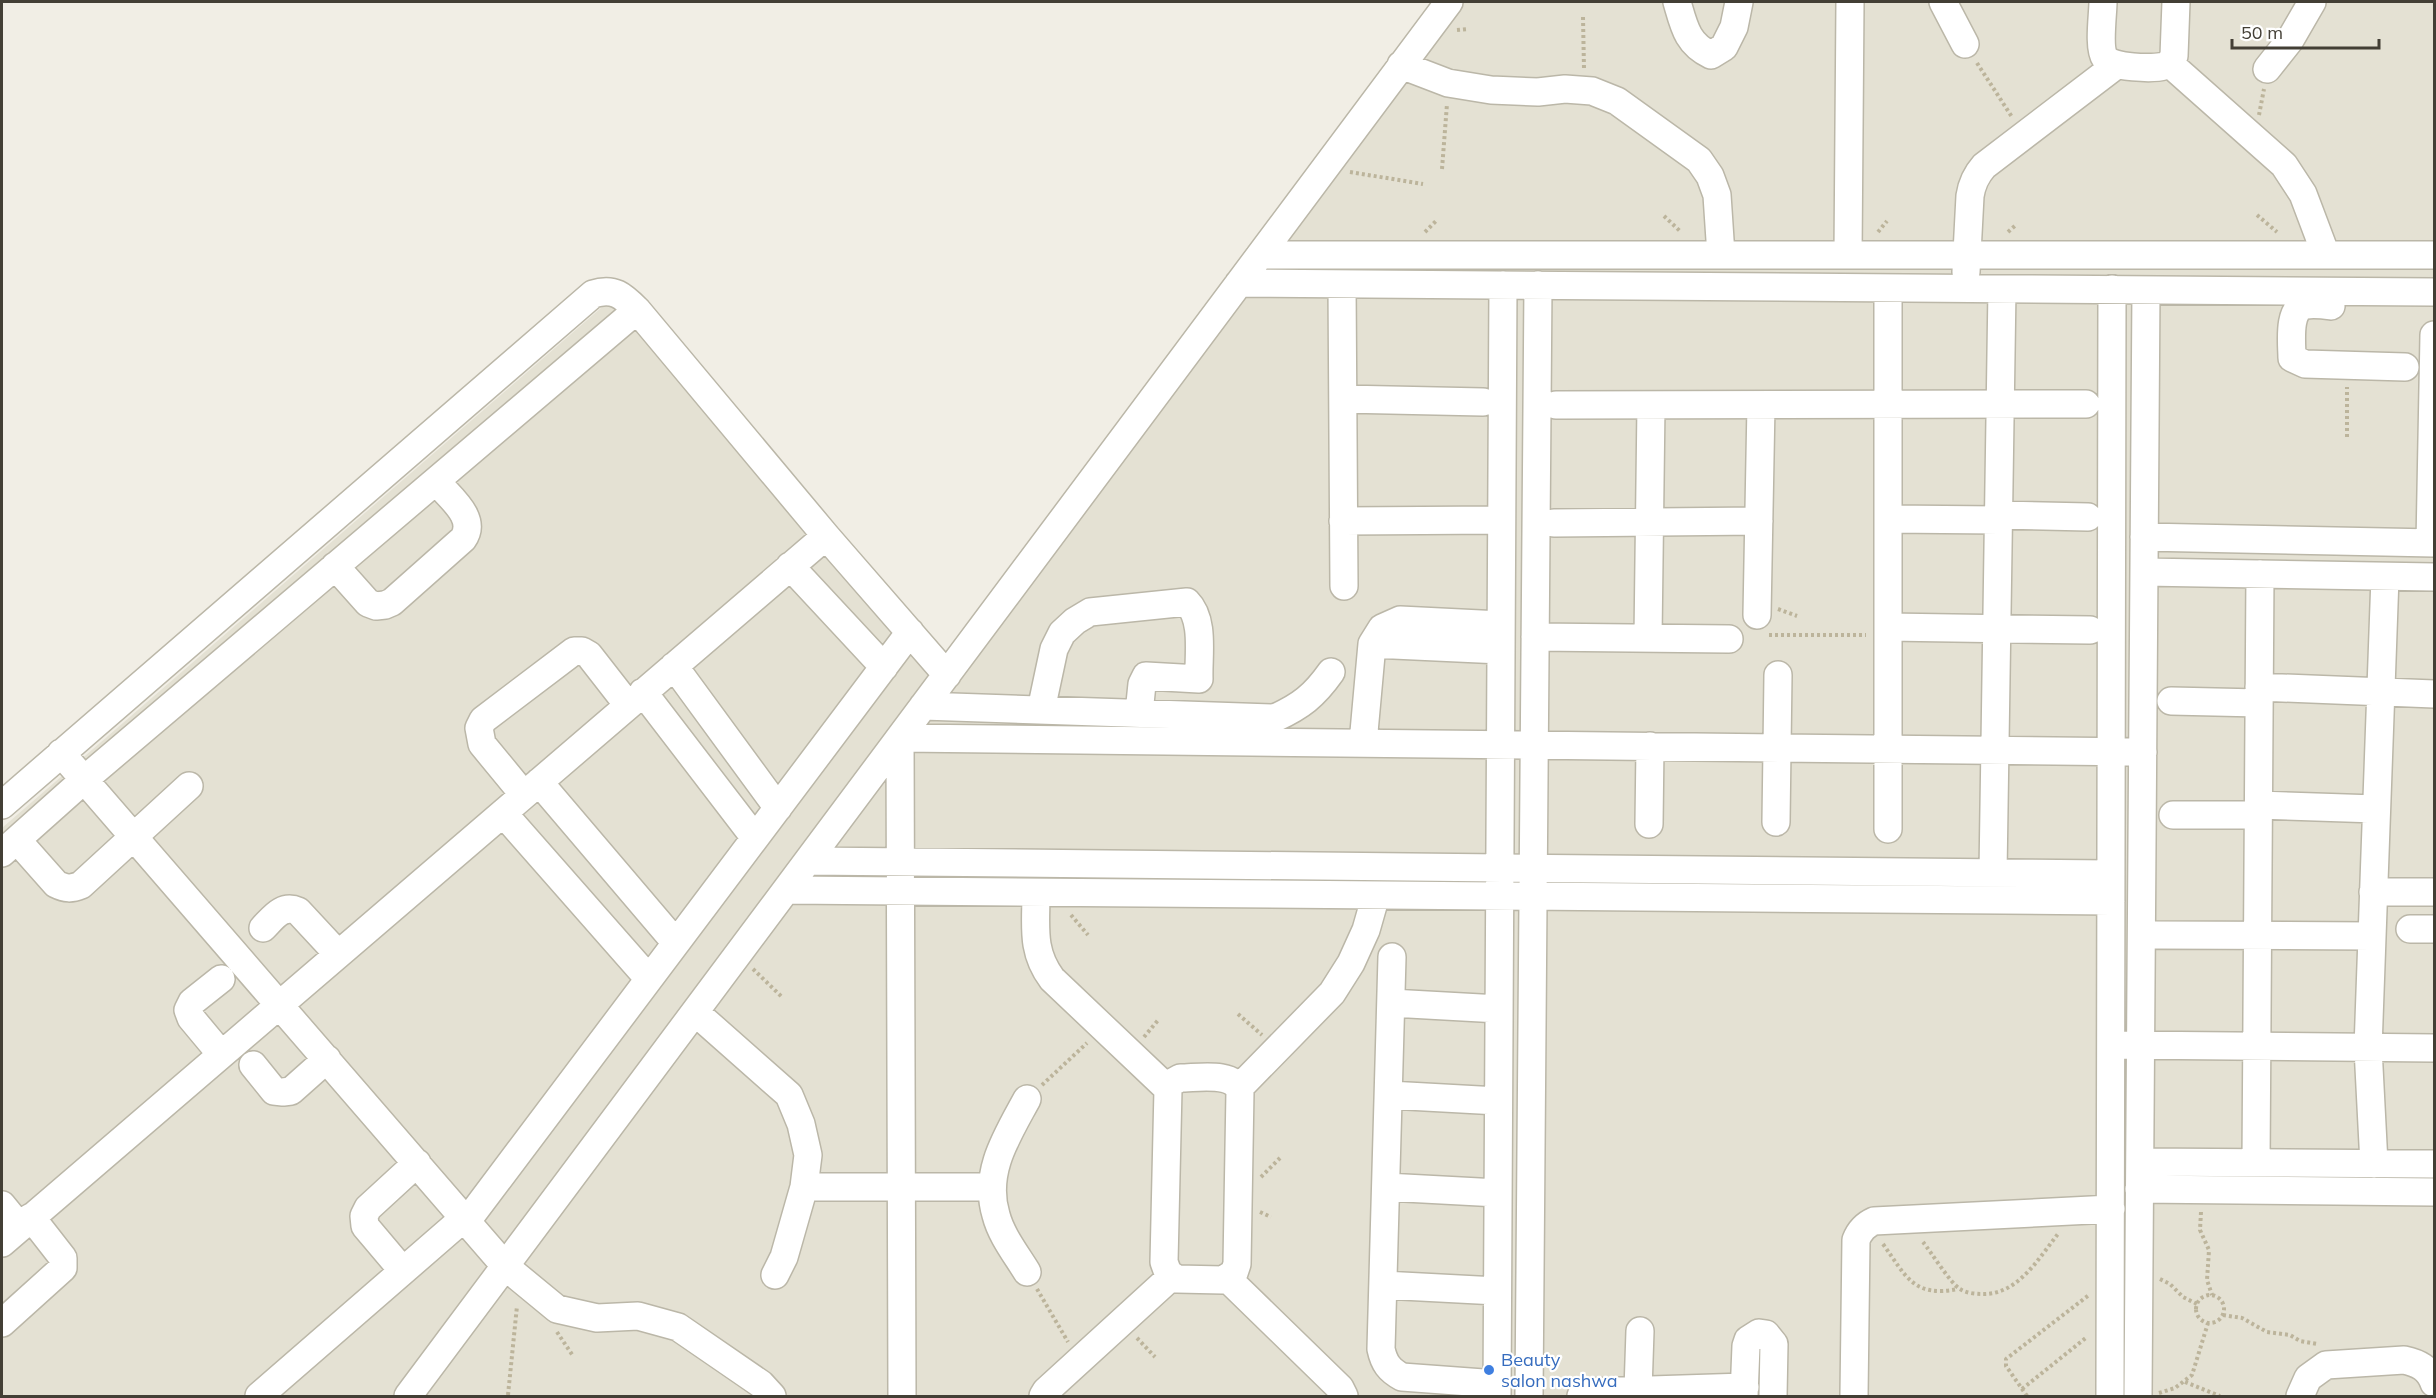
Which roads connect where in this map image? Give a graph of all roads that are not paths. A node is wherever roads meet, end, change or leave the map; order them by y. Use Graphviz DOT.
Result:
graph roads {
  1 [pos="1449,2"];
  2 [pos="1677,2"];
  3 [pos="1739,2"];
  4 [pos="1850,2"];
  5 [pos="1943,2"];
  6 [pos="2103,2"];
  7 [pos="2176,2"];
  8 [pos="2312,2"];
  9 [pos="1965,44"];
  10 [pos="2169,63"];
  11 [pos="1401,65"];
  12 [pos="2115,66"];
  13 [pos="2267,69"];
  14 [pos="1260,255"];
  15 [pos="1621,255"];
  16 [pos="1721,255"];
  17 [pos="1848,255"];
  18 [pos="1966,255"];
  19 [pos="2326,255"];
  20 [pos="2434,255"];
  21 [pos="1239,283"];
  22 [pos="1342,284"];
  23 [pos="1503,285"];
  24 [pos="1538,285"];
  25 [pos="1619,286"];
  26 [pos="1888,288"];
  27 [pos="1965,288"];
  28 [pos="2002,289"];
  29 [pos="2112,290"];
  30 [pos="2146,290"];
  31 [pos="2434,292"];
  32 [pos="637,310"];
  33 [pos="2434,310"];
  34 [pos="2434,335"];
  35 [pos="2405,367"];
  36 [pos="2111,392"];
  37 [pos="2145,393"];
  38 [pos="1343,399"];
  39 [pos="1483,402"];
  40 [pos="2001,404"];
  41 [pos="2086,404"];
  42 [pos="1556,405"];
  43 [pos="1651,405"];
  44 [pos="1761,405"];
  45 [pos="1888,405"];
  46 [pos="436,481"];
  47 [pos="2088,517"];
  48 [pos="1999,518"];
  49 [pos="1888,519"];
  50 [pos="1502,520"];
  51 [pos="1343,521"];
  52 [pos="1759,521"];
  53 [pos="1649,522"];
  54 [pos="1554,523"];
  55 [pos="826,536"];
  56 [pos="2144,537"];
  57 [pos="2432,543"];
  58 [pos="335,566"];
  59 [pos="790,566"];
  60 [pos="2144,572"];
  61 [pos="2260,574"];
  62 [pos="2385,577"];
  63 [pos="2434,578"];
  64 [pos="1344,586"];
  65 [pos="1763,625"];
  66 [pos="1997,628"];
  67 [pos="2090,630"];
  68 [pos="1888,631"];
  69 [pos="910,632"];
  70 [pos="1501,637"];
  71 [pos="1535,637"];
  72 [pos="1648,638"];
  73 [pos="1729,639"];
  74 [pos="674,666"];
  75 [pos="884,667"];
  76 [pos="1331,672"];
  77 [pos="947,675"];
  78 [pos="1778,675"];
  79 [pos="2380,692"];
  80 [pos="2434,694"];
  81 [pos="2259,695"];
  82 [pos="636,699"];
  83 [pos="2170,701"];
  84 [pos="923,706"];
  85 [pos="1041,710"];
  86 [pos="1139,713"];
  87 [pos="900,738"];
  88 [pos="727,740"];
  89 [pos="1363,743"];
  90 [pos="1500,745"];
  91 [pos="1534,745"];
  92 [pos="1650,746"];
  93 [pos="1777,748"];
  94 [pos="1888,749"];
  95 [pos="1995,750"];
  96 [pos="2111,751"];
  97 [pos="2143,752"];
  98 [pos="62,753"];
  99 [pos="700,765"];
  100 [pos="84,779"];
  101 [pos="189,786"];
  102 [pos="532,788"];
  103 [pos="2,805"];
  104 [pos="778,808"];
  105 [pos="2376,809"];
  106 [pos="2258,810"];
  107 [pos="503,813"];
  108 [pos="2173,814"];
  109 [pos="1776,822"];
  110 [pos="1649,824"];
  111 [pos="1888,829"];
  112 [pos="133,835"];
  113 [pos="755,838"];
  114 [pos="9,846"];
  115 [pos="808,861"];
  116 [pos="900,864"];
  117 [pos="1171,866"];
  118 [pos="1500,869"];
  119 [pos="1533,869"];
  120 [pos="1993,873"];
  121 [pos="2111,874"];
  122 [pos="787,890"];
  123 [pos="900,892"];
  124 [pos="2373,892"];
  125 [pos="2434,892"];
  126 [pos="1036,893"];
  127 [pos="1173,894"];
  128 [pos="1376,895"];
  129 [pos="1500,897"];
  130 [pos="1533,897"];
  131 [pos="2111,901"];
  132 [pos="263,928"];
  133 [pos="2155,935"];
  134 [pos="2258,936"];
  135 [pos="2372,936"];
  136 [pos="676,943"];
  137 [pos="339,954"];
  138 [pos="1392,957"];
  139 [pos="221,979"];
  140 [pos="649,979"];
  141 [pos="1391,1003"];
  142 [pos="279,1004"];
  143 [pos="1499,1009"];
  144 [pos="695,1012"];
  145 [pos="2111,1045"];
  146 [pos="2140,1045"];
  147 [pos="2257,1047"];
  148 [pos="2368,1048"];
  149 [pos="2434,1048"];
  150 [pos="221,1054"];
  151 [pos="327,1059"];
  152 [pos="253,1065"];
  153 [pos="1239,1088"];
  154 [pos="1168,1089"];
  155 [pos="1389,1095"];
  156 [pos="1027,1099"];
  157 [pos="1498,1101"];
  158 [pos="2139,1162"];
  159 [pos="417,1163"];
  160 [pos="2256,1163"];
  161 [pos="2374,1164"];
  162 [pos="2434,1164"];
  163 [pos="991,1186"];
  164 [pos="804,1187"];
  165 [pos="901,1187"];
  166 [pos="1386,1187"];
  167 [pos="2139,1189"];
  168 [pos="2434,1192"];
  169 [pos="1498,1193"];
  170 [pos="2,1205"];
  171 [pos="2111,1209"];
  172 [pos="466,1219"];
  173 [pos="17,1229"];
  174 [pos="1530,1241"];
  175 [pos="1497,1242"];
  176 [pos="403,1271"];
  177 [pos="1027,1272"];
  178 [pos="513,1273"];
  179 [pos="775,1275"];
  180 [pos="1172,1276"];
  181 [pos="1227,1278"];
  182 [pos="1383,1285"];
  183 [pos="1497,1291"];
  184 [pos="2,1323"];
  185 [pos="1640,1331"];
  186 [pos="2434,1383"];
  187 [pos="1497,1390"];
  188 [pos="1744,1392"];
  189 [pos="1637,1393"];
  190 [pos="1698,1393"];
  191 [pos="2138,1394"];
  192 [pos="259,1396"];
  193 [pos="408,1396"];
  194 [pos="772,1396"];
  195 [pos="902,1396"];
  196 [pos="1043,1396"];
  197 [pos="1344,1396"];
  198 [pos="1529,1396"];
  199 [pos="1581,1396"];
  200 [pos="1773,1396"];
  201 [pos="1854,1396"];
  202 [pos="2110,1396"];
  203 [pos="2300,1396"];
  1 -- 11 [label="street"];
  2 -- 3 [label="street"];
  4 -- 17 [label="street"];
  5 -- 9 [label="street"];
  6 -- 12 [label="street"];
  7 -- 10 [label="street"];
  8 -- 13 [label="street"];
  10 -- 12 [label="street"];
  10 -- 19 [label="street"];
  11 -- 14 [label="street"];
  11 -- 16 [label="street"];
  12 -- 18 [label="street"];
  14 -- 15 [label="street"];
  14 -- 21 [label="street"];
  15 -- 16 [label="street"];
  15 -- 25 [label="street"];
  16 -- 17 [label="street"];
  17 -- 18 [label="street"];
  18 -- 19 [label="street"];
  18 -- 27 [label="street"];
  19 -- 20 [label="street"];
  21 -- 22 [label="street"];
  21 -- 77 [label="street"];
  22 -- 23 [label="street"];
  22 -- 38 [label="street"];
  23 -- 24 [label="street"];
  23 -- 50 [label="street"];
  24 -- 25 [label="street"];
  24 -- 71 [label="street"];
  25 -- 26 [label="street"];
  26 -- 27 [label="street"];
  26 -- 45 [label="street"];
  27 -- 28 [label="street"];
  28 -- 29 [label="street"];
  28 -- 40 [label="street"];
  29 -- 30 [label="street"];
  29 -- 36 [label="street"];
  30 -- 31 [label="street"];
  30 -- 37 [label="street"];
  32 -- 46 [label="street"];
  32 -- 55 [label="street"];
  32 -- 98 [label="street"];
  33 -- 35 [label="street"];
  34 -- 57 [label="street"];
  36 -- 37 [label="street"];
  36 -- 96 [label="street"];
  37 -- 56 [label="street"];
  38 -- 39 [label="street"];
  38 -- 51 [label="street"];
  40 -- 41 [label="street"];
  40 -- 45 [label="street"];
  40 -- 48 [label="street"];
  42 -- 43 [label="street"];
  43 -- 44 [label="street"];
  43 -- 53 [label="street"];
  44 -- 45 [label="street"];
  44 -- 52 [label="street"];
  45 -- 49 [label="street"];
  46 -- 58 [label="street"];
  46 -- 58 [label="street"];
  47 -- 48 [label="street"];
  48 -- 49 [label="street"];
  48 -- 66 [label="street"];
  49 -- 68 [label="street"];
  50 -- 51 [label="street"];
  50 -- 70 [label="street"];
  51 -- 64 [label="street"];
  52 -- 53 [label="street"];
  52 -- 65 [label="street"];
  53 -- 54 [label="street"];
  53 -- 72 [label="street"];
  55 -- 59 [label="street"];
  55 -- 69 [label="street"];
  56 -- 57 [label="street"];
  56 -- 60 [label="street"];
  58 -- 100 [label="street"];
  59 -- 74 [label="street"];
  59 -- 75 [label="street"];
  60 -- 61 [label="street"];
  60 -- 97 [label="street"];
  61 -- 62 [label="street"];
  61 -- 81 [label="street"];
  62 -- 63 [label="street"];
  62 -- 79 [label="street"];
  66 -- 67 [label="street"];
  66 -- 68 [label="street"];
  66 -- 95 [label="street"];
  68 -- 94 [label="street"];
  69 -- 75 [label="street"];
  69 -- 77 [label="street"];
  70 -- 89 [label="street"];
  70 -- 90 [label="street"];
  71 -- 72 [label="street"];
  71 -- 91 [label="street"];
  72 -- 73 [label="street"];
  74 -- 82 [label="street"];
  74 -- 88 [label="street"];
  75 -- 104 [label="street"];
  76 -- 86 [label="street"];
  77 -- 84 [label="street"];
  78 -- 93 [label="street"];
  79 -- 80 [label="street"];
  79 -- 81 [label="street"];
  79 -- 105 [label="street"];
  81 -- 83 [label="street"];
  81 -- 106 [label="street"];
  82 -- 99 [label="street"];
  82 -- 102 [label="street"];
  82 -- 102 [label="street"];
  84 -- 85 [label="street"];
  84 -- 87 [label="street"];
  85 -- 86 [label="street"];
  85 -- 86 [label="street"];
  87 -- 89 [label="street"];
  87 -- 115 [label="street"];
  87 -- 116 [label="street"];
  88 -- 99 [label="street"];
  88 -- 104 [label="street"];
  89 -- 90 [label="street"];
  90 -- 91 [label="street"];
  90 -- 118 [label="street"];
  91 -- 92 [label="street"];
  91 -- 119 [label="street"];
  92 -- 93 [label="street"];
  92 -- 110 [label="street"];
  93 -- 94 [label="street"];
  93 -- 109 [label="street"];
  94 -- 95 [label="street"];
  94 -- 111 [label="street"];
  95 -- 96 [label="street"];
  95 -- 120 [label="street"];
  96 -- 97 [label="street"];
  96 -- 121 [label="street"];
  97 -- 146 [label="street"];
  98 -- 100 [label="street"];
  98 -- 103 [label="street"];
  99 -- 113 [label="street"];
  100 -- 112 [label="street"];
  100 -- 114 [label="street"];
  101 -- 112 [label="street"];
  102 -- 107 [label="street"];
  102 -- 136 [label="street"];
  104 -- 113 [label="street"];
  105 -- 106 [label="street"];
  105 -- 124 [label="street"];
  106 -- 108 [label="street"];
  106 -- 134 [label="street"];
  107 -- 137 [label="street"];
  107 -- 140 [label="street"];
  112 -- 114 [label="street"];
  112 -- 142 [label="street"];
  113 -- 136 [label="street"];
  115 -- 116 [label="street"];
  115 -- 122 [label="street"];
  116 -- 117 [label="street"];
  116 -- 123 [label="street"];
  117 -- 118 [label="street"];
  117 -- 127 [label="street"];
  118 -- 119 [label="street"];
  118 -- 129 [label="street"];
  119 -- 120 [label="street"];
  119 -- 130 [label="street"];
  120 -- 121 [label="street"];
  121 -- 131 [label="street"];
  122 -- 123 [label="street"];
  122 -- 144 [label="street"];
  123 -- 126 [label="street"];
  123 -- 165 [label="street"];
  124 -- 125 [label="street"];
  124 -- 135 [label="street"];
  126 -- 127 [label="street"];
  126 -- 154 [label="street"];
  127 -- 128 [label="street"];
  128 -- 129 [label="street"];
  128 -- 153 [label="street"];
  129 -- 130 [label="street"];
  129 -- 143 [label="street"];
  130 -- 131 [label="street"];
  130 -- 174 [label="street"];
  131 -- 145 [label="street"];
  132 -- 137 [label="street"];
  133 -- 134 [label="street"];
  134 -- 135 [label="street"];
  134 -- 147 [label="street"];
  135 -- 148 [label="street"];
  136 -- 140 [label="street"];
  137 -- 142 [label="street"];
  138 -- 141 [label="street"];
  139 -- 150 [label="street"];
  140 -- 172 [label="street"];
  141 -- 143 [label="street"];
  141 -- 155 [label="street"];
  142 -- 150 [label="street"];
  142 -- 151 [label="street"];
  143 -- 157 [label="street"];
  144 -- 164 [label="street"];
  144 -- 178 [label="street"];
  145 -- 146 [label="street"];
  145 -- 171 [label="street"];
  146 -- 147 [label="street"];
  146 -- 158 [label="street"];
  147 -- 148 [label="street"];
  147 -- 160 [label="street"];
  148 -- 149 [label="street"];
  148 -- 161 [label="street"];
  150 -- 173 [label="street"];
  151 -- 152 [label="street"];
  151 -- 159 [label="street"];
  153 -- 154 [label="street"];
  153 -- 181 [label="street"];
  154 -- 180 [label="street"];
  155 -- 157 [label="street"];
  155 -- 166 [label="street"];
  156 -- 163 [label="street"];
  157 -- 169 [label="street"];
  158 -- 160 [label="street"];
  158 -- 167 [label="street"];
  159 -- 172 [label="street"];
  159 -- 176 [label="street"];
  160 -- 161 [label="street"];
  161 -- 162 [label="street"];
  163 -- 165 [label="street"];
  163 -- 177 [label="street"];
  164 -- 165 [label="street"];
  164 -- 179 [label="street"];
  165 -- 195 [label="street"];
  166 -- 169 [label="street"];
  166 -- 182 [label="street"];
  167 -- 168 [label="street"];
  167 -- 191 [label="street"];
  169 -- 175 [label="street"];
  170 -- 173 [label="street"];
  171 -- 201 [label="street"];
  171 -- 202 [label="street"];
  172 -- 176 [label="street"];
  172 -- 178 [label="street"];
  173 -- 184 [label="street"];
  174 -- 175 [label="street"];
  174 -- 198 [label="street"];
  175 -- 183 [label="street"];
  176 -- 192 [label="street"];
  178 -- 193 [label="street"];
  178 -- 194 [label="street"];
  180 -- 181 [label="street"];
  180 -- 196 [label="street"];
  181 -- 197 [label="street"];
  182 -- 183 [label="street"];
  182 -- 187 [label="street"];
  183 -- 187 [label="street"];
  185 -- 189 [label="street"];
  186 -- 203 [label="street"];
  188 -- 190 [label="street"];
  188 -- 200 [label="street"];
  189 -- 190 [label="street"];
  189 -- 199 [label="street"];
}
